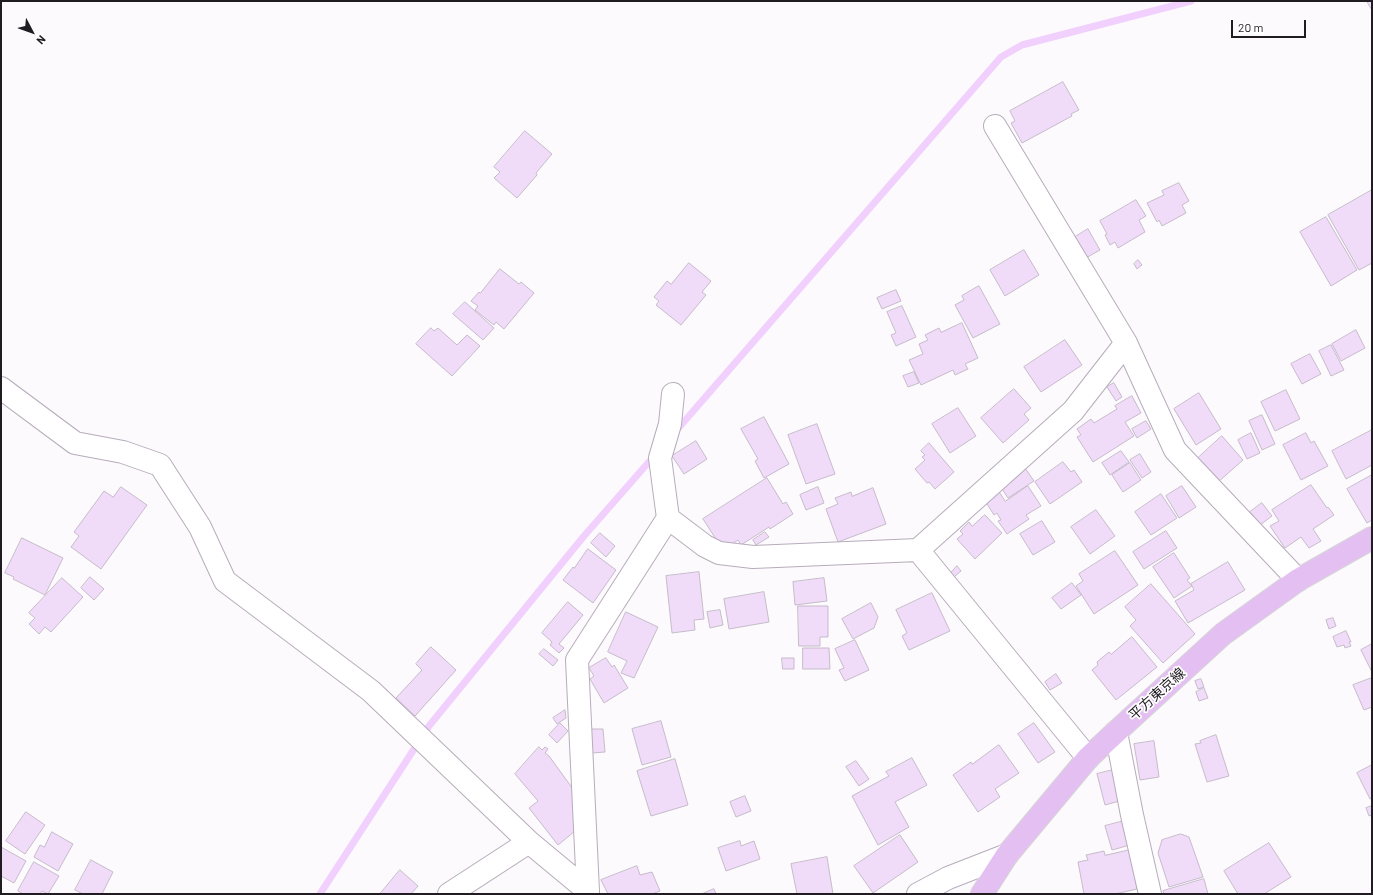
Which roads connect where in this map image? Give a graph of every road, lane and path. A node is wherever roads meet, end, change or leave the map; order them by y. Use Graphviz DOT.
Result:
graph roads {
  1 [pos="995,126"];
  2 [pos="1126,343"];
  3 [pos="1,388"];
  4 [pos="672,394"];
  5 [pos="668,518"];
  6 [pos="1372,538"];
  7 [pos="918,550"];
  8 [pos="1298,580"];
  9 [pos="1116,732"];
  10 [pos="1088,758"];
  11 [pos="529,842"];
  12 [pos="1006,855"];
  13 [pos="588,893"];
  14 [pos="449,894"];
  15 [pos="918,894"];
  16 [pos="982,894"];
  17 [pos="1150,894"];
  1 -- 2 [label="street"];
  2 -- 7 [label="street"];
  2 -- 8 [label="street"];
  3 -- 11 [label="street"];
  4 -- 5 [label="street"];
  5 -- 7 [label="street"];
  5 -- 13 [label="street"];
  6 -- 8 [label="main road, 平方東京線"];
  7 -- 10 [label="street"];
  8 -- 9 [label="main road, 平方東京線"];
  9 -- 10 [label="main road, 平方東京線"];
  9 -- 17 [label="street"];
  10 -- 12 [label="main road, 平方東京線"];
  11 -- 13 [label="street"];
  11 -- 14 [label="street"];
  12 -- 15 [label="street"];
  12 -- 16 [label="main road, 平方東京線"];
}
